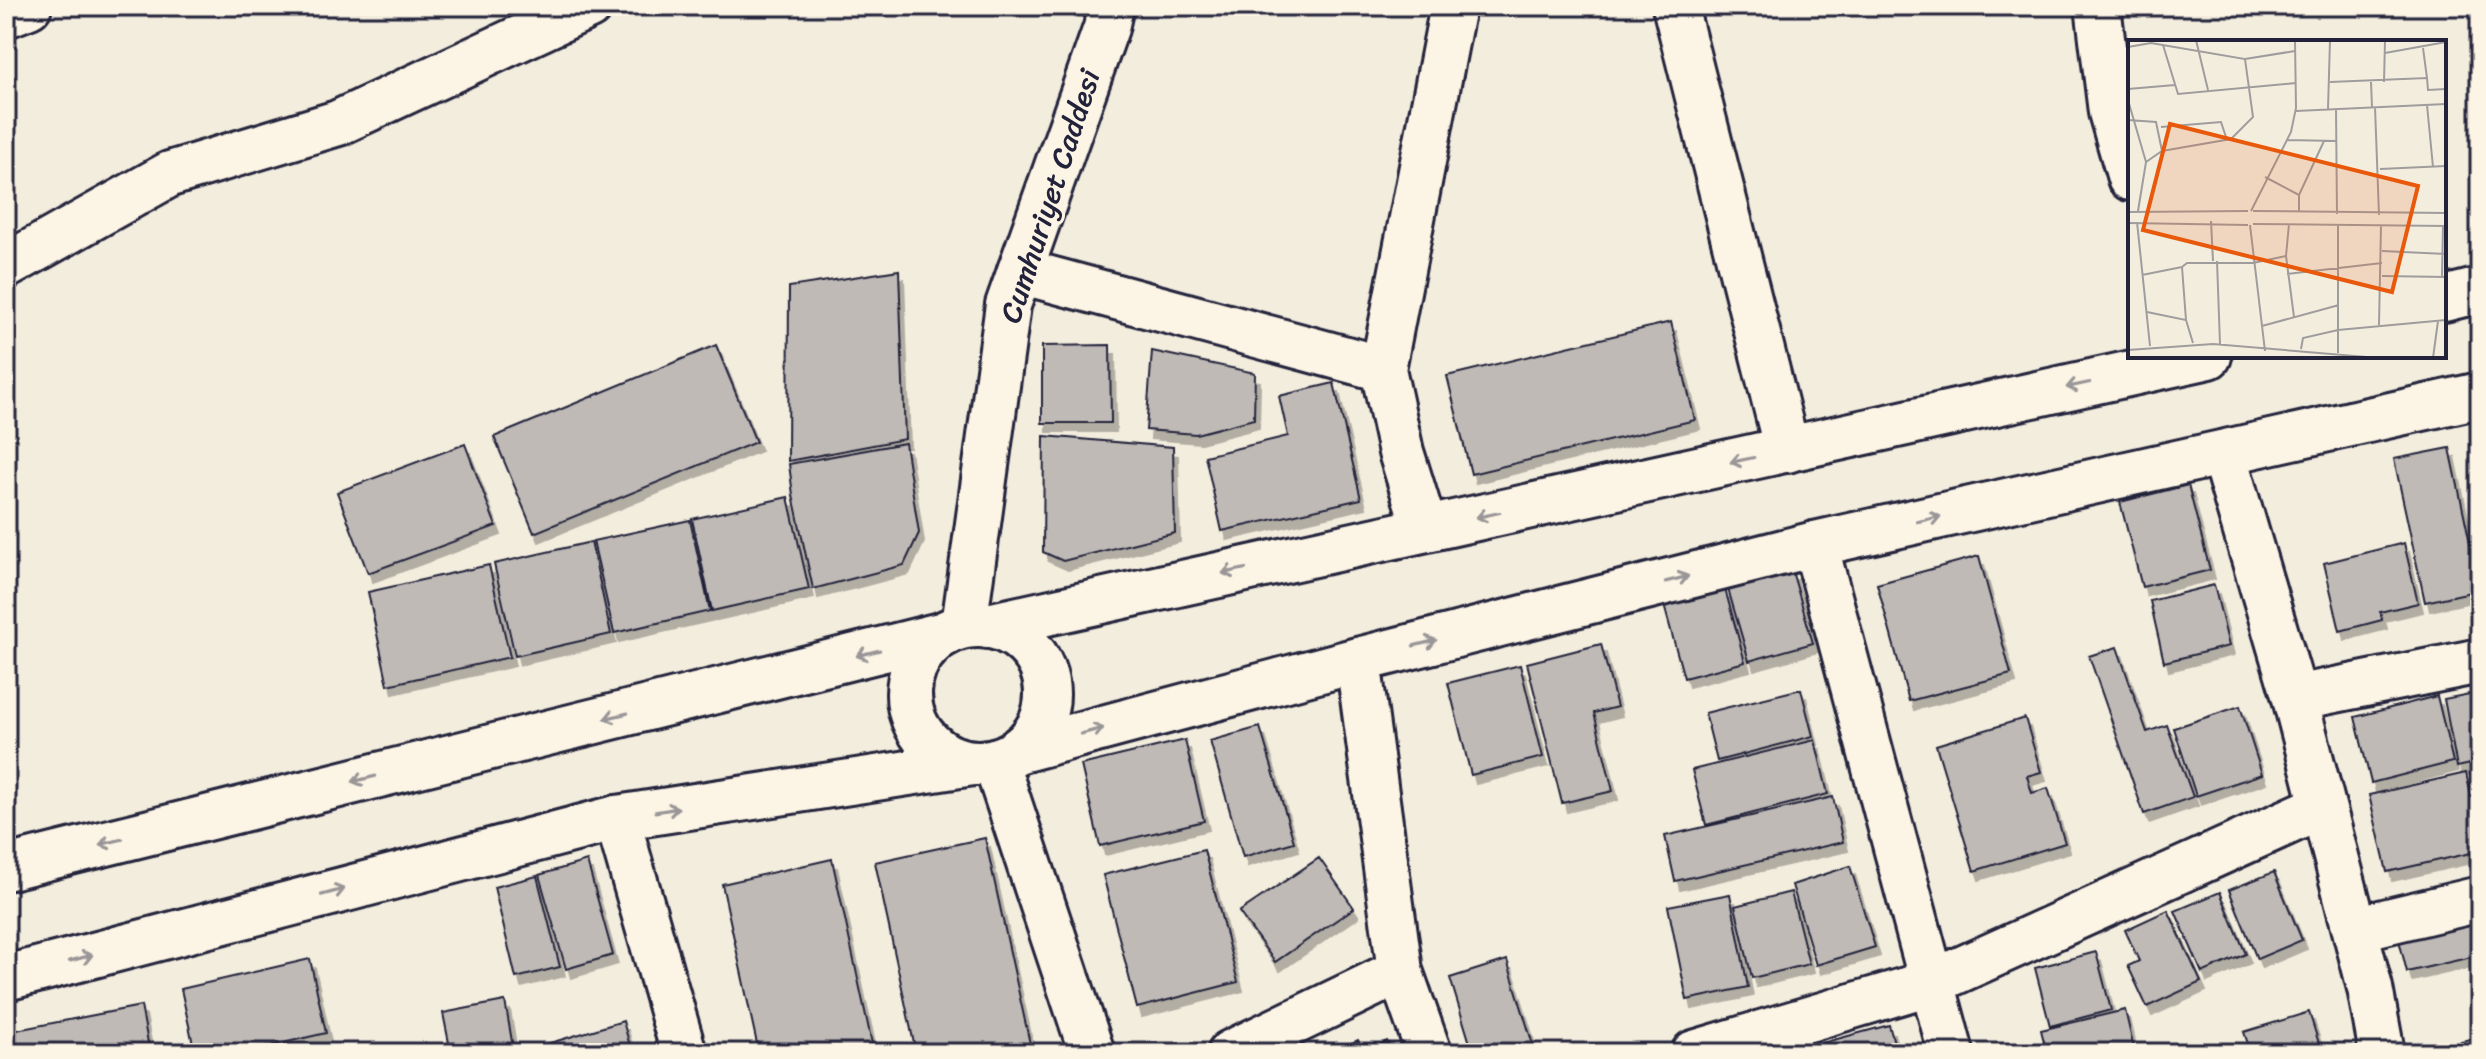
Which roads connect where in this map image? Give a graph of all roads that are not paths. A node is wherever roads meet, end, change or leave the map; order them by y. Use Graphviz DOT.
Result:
graph roads {
  1 [pos="29,6"];
  2 [pos="1111,6"];
  3 [pos="1453,6"];
  4 [pos="1675,6"];
  5 [pos="2098,6"];
  6 [pos="581,8"];
  7 [pos="6,15"];
  8 [pos="2128,171"];
  9 [pos="6,266"];
  10 [pos="1020,271"];
  11 [pos="2480,290"];
  12 [pos="2446,298"];
  13 [pos="2192,358"];
  14 [pos="1383,369"];
  15 [pos="2480,395"];
  16 [pos="1787,450"];
  17 [pos="2223,453"];
  18 [pos="1425,529"];
  19 [pos="1815,544"];
  20 [pos="965,628"];
  21 [pos="1358,660"];
  22 [pos="2480,661"];
  23 [pos="2295,698"];
  24 [pos="995,758"];
  25 [pos="2323,806"];
  26 [pos="617,818"];
  27 [pos="6,868"];
  28 [pos="2480,899"];
  29 [pos="2355,929"];
  30 [pos="1400,971"];
  31 [pos="6,978"];
  32 [pos="1933,982"];
  33 [pos="684,1053"];
  34 [pos="1092,1053"];
  35 [pos="1230,1053"];
  36 [pos="1429,1053"];
  37 [pos="1694,1053"];
  38 [pos="1951,1053"];
  39 [pos="2382,1053"];
  1 -- 7 [label="street"];
  2 -- 10 [label="street, Cumhuriyet Caddesi"];
  3 -- 14 [label="street"];
  4 -- 16 [label="street"];
  5 -- 8 [label="street"];
  6 -- 9 [label="street"];
  10 -- 14 [label="street"];
  10 -- 20 [label="street, Cumhuriyet Caddesi"];
  11 -- 12 [label="street"];
  13 -- 16 [label="street, one-way"];
  14 -- 18 [label="street"];
  15 -- 17 [label="street"];
  16 -- 18 [label="street, one-way"];
  19 -- 17 [label="street, one-way"];
  17 -- 23 [label="street"];
  18 -- 20 [label="street, one-way"];
  21 -- 19 [label="street, one-way"];
  19 -- 32 [label="street"];
  20 -- 24 [label="street"];
  20 -- 24 [label="street"];
  20 -- 27 [label="street, one-way"];
  24 -- 21 [label="street, one-way"];
  21 -- 30 [label="street"];
  22 -- 23 [label="street"];
  23 -- 25 [label="street"];
  26 -- 24 [label="street, one-way"];
  24 -- 34 [label="street"];
  25 -- 29 [label="street"];
  25 -- 32 [label="street"];
  31 -- 26 [label="street, one-way"];
  26 -- 33 [label="street"];
  28 -- 29 [label="street"];
  29 -- 39 [label="street"];
  30 -- 35 [label="street"];
  30 -- 36 [label="street"];
  32 -- 37 [label="street"];
  32 -- 38 [label="street"];
}
